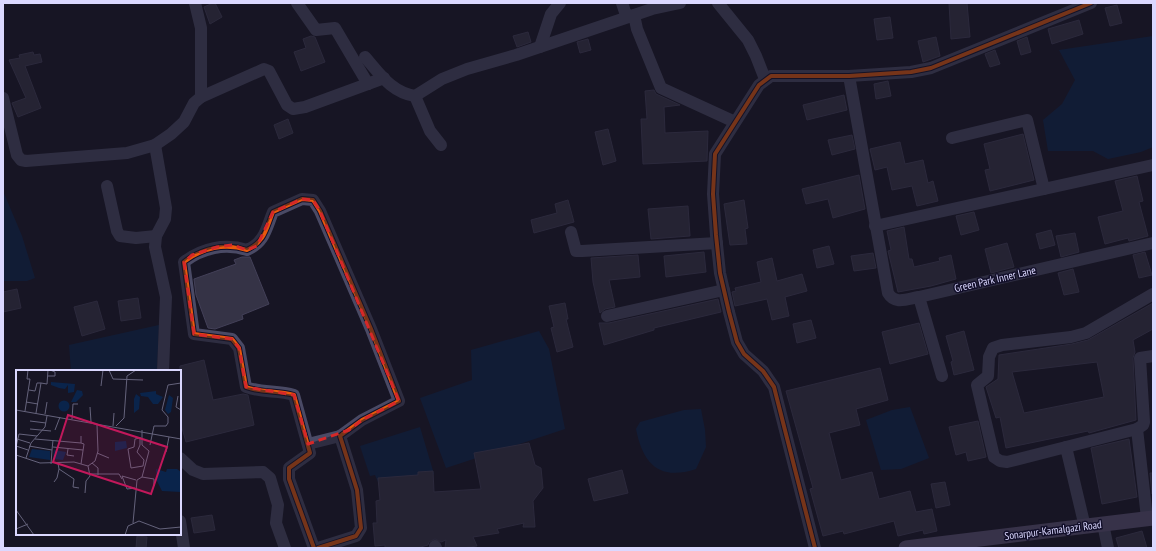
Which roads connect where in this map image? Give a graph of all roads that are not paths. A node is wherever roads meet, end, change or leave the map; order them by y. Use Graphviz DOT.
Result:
graph roads {
  1 [pos="297,3"];
  2 [pos="560,3"];
  3 [pos="622,3"];
  4 [pos="680,3"];
  5 [pos="718,3"];
  6 [pos="1091,3"];
  7 [pos="198,4"];
  8 [pos="632,16"];
  9 [pos="540,47"];
  10 [pos="365,57"];
  11 [pos="849,76"];
  12 [pos="384,78"];
  13 [pos="765,79"];
  14 [pos="368,84"];
  15 [pos="415,96"];
  16 [pos="201,97"];
  17 [pos="3,98"];
  18 [pos="735,122"];
  19 [pos="952,138"];
  20 [pos="155,145"];
  21 [pos="441,145"];
  22 [pos="1153,165"];
  23 [pos="107,186"];
  24 [pos="1044,189"];
  25 [pos="875,226"];
  26 [pos="571,232"];
  27 [pos="156,236"];
  28 [pos="717,243"];
  29 [pos="1153,243"];
  30 [pos="724,290"];
  31 [pos="1153,294"];
  32 [pos="919,297"];
  33 [pos="607,316"];
  34 [pos="1153,356"];
  35 [pos="163,370"];
  36 [pos="942,376"];
  37 [pos="1137,429"];
  38 [pos="340,436"];
  39 [pos="308,444"];
  40 [pos="1066,447"];
  41 [pos="181,459"];
  42 [pos="1150,518"];
  43 [pos="1103,524"];
  44 [pos="1085,527"];
  45 [pos="181,528"];
  46 [pos="184,548"];
  47 [pos="285,548"];
  48 [pos="314,548"];
  49 [pos="318,548"];
  50 [pos="815,548"];
  51 [pos="906,548"];
  52 [pos="1108,548"];
  1 -- 14 [label="street"];
  2 -- 9 [label="street"];
  3 -- 8 [label="street"];
  4 -- 8 [label="street"];
  5 -- 13 [label="street"];
  6 -- 11 [label="street"];
  7 -- 16 [label="street"];
  8 -- 9 [label="street"];
  8 -- 18 [label="street"];
  9 -- 15 [label="street"];
  10 -- 12 [label="street"];
  11 -- 13 [label="street"];
  11 -- 25 [label="street"];
  12 -- 14 [label="street"];
  12 -- 15 [label="street"];
  13 -- 18 [label="street"];
  14 -- 16 [label="street"];
  15 -- 21 [label="street"];
  16 -- 20 [label="street"];
  17 -- 20 [label="street"];
  18 -- 28 [label="street"];
  19 -- 24 [label="street"];
  20 -- 27 [label="street"];
  22 -- 24 [label="street"];
  23 -- 27 [label="street"];
  24 -- 25 [label="street"];
  25 -- 32 [label="street, Green Park Inner Lane"];
  26 -- 28 [label="street"];
  27 -- 35 [label="street"];
  28 -- 30 [label="street"];
  29 -- 32 [label="street, Green Park Inner Lane"];
  30 -- 33 [label="street"];
  30 -- 50 [label="street"];
  31 -- 40 [label="street"];
  32 -- 36 [label="street"];
  34 -- 37 [label="street"];
  37 -- 40 [label="street"];
  37 -- 42 [label="street"];
  38 -- 39 [label="street"];
  38 -- 39 [label="street"];
  38 -- 49 [label="street"];
  39 -- 48 [label="street"];
  40 -- 44 [label="street"];
  41 -- 47 [label="street"];
  42 -- 43 [label="main road, Sonarpur-Kamalgazi Road"];
  43 -- 44 [label="main road, Sonarpur-Kamalgazi Road"];
  43 -- 52 [label="street"];
  44 -- 51 [label="main road, Sonarpur-Kamalgazi Road"];
  45 -- 46 [label="street"];
}
